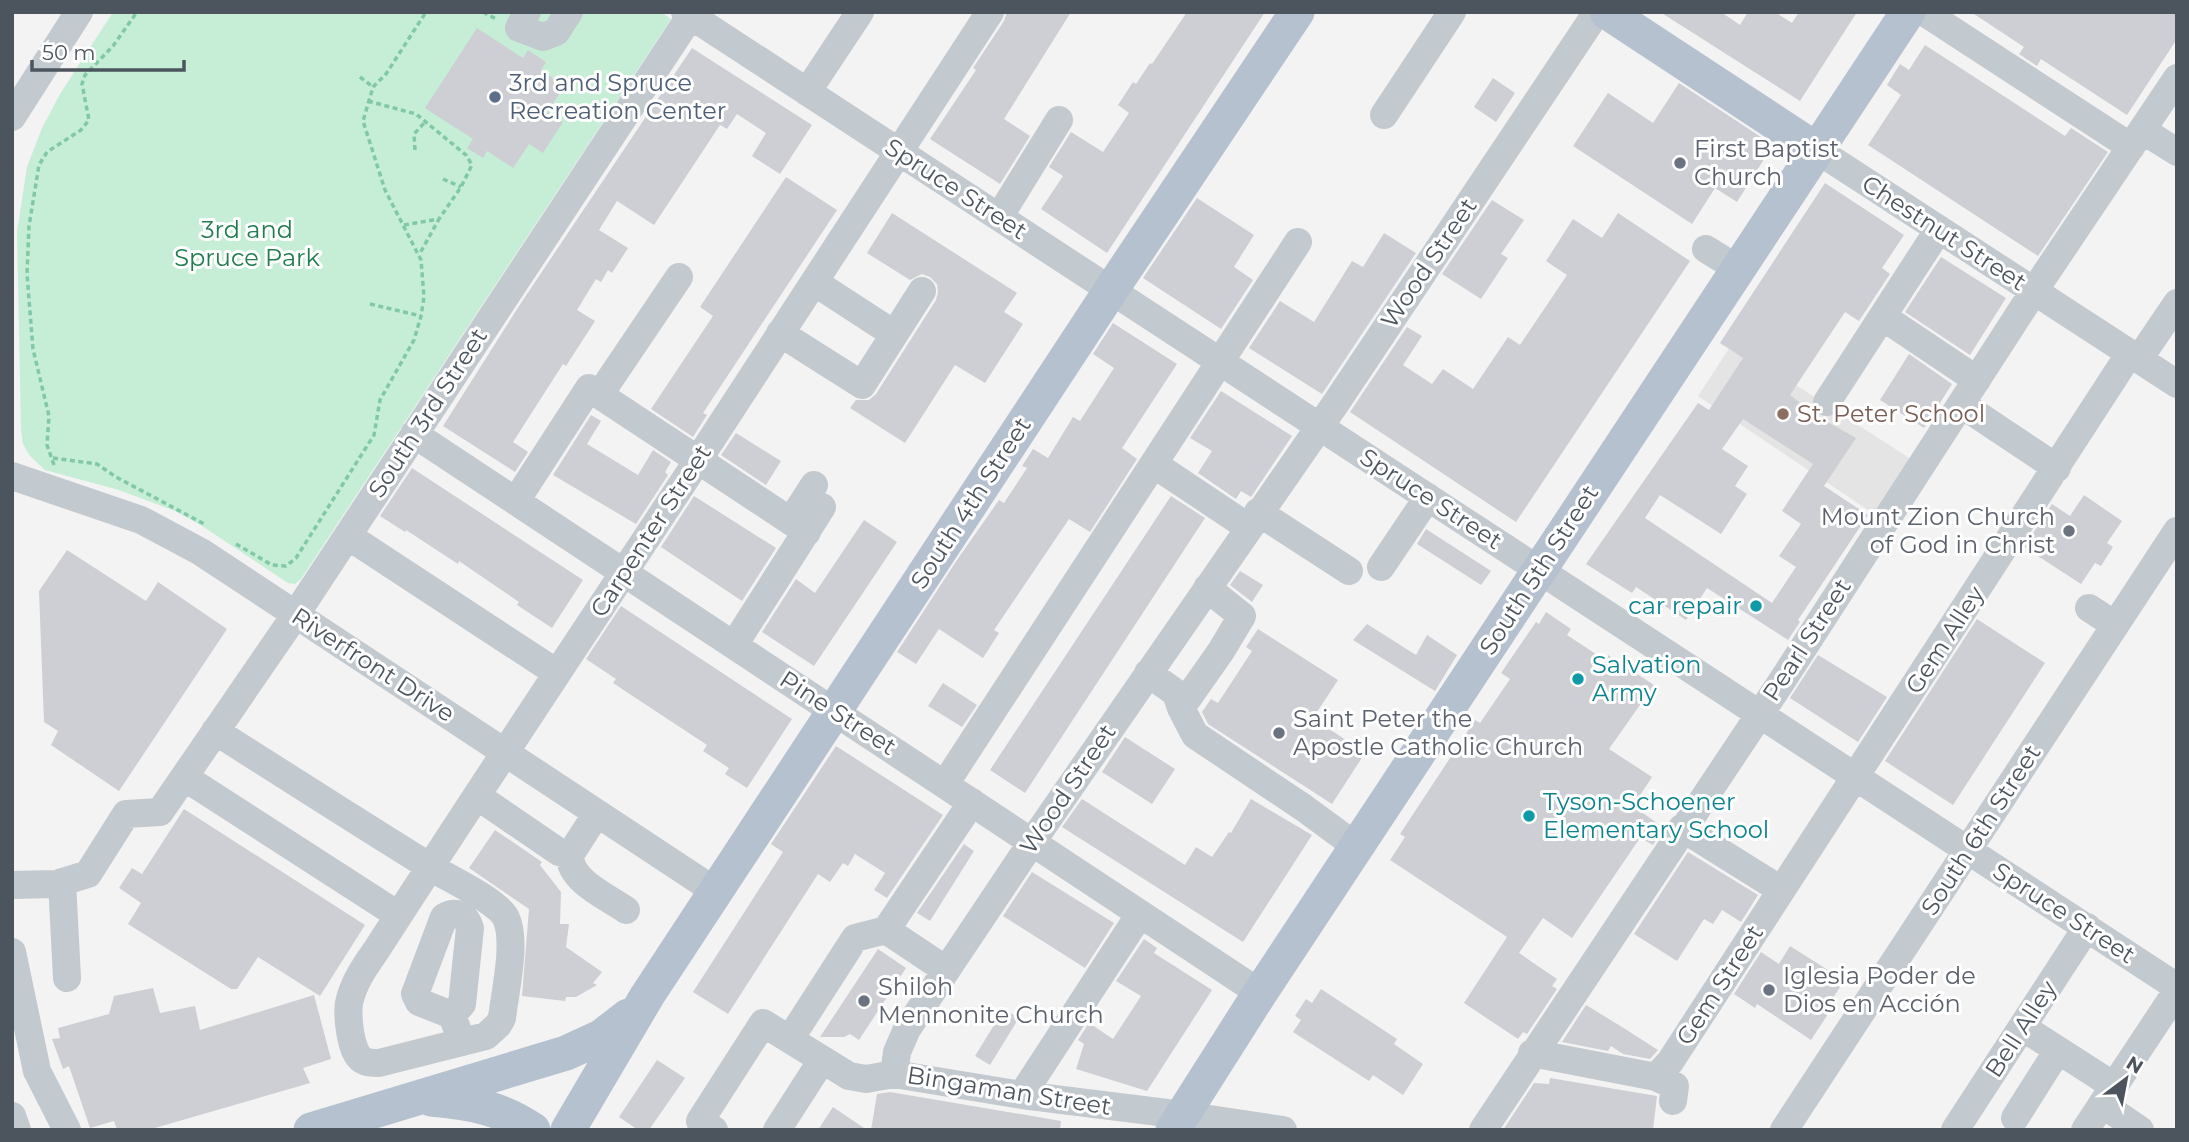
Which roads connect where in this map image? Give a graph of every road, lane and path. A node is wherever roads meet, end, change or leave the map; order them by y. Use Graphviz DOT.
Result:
graph roads {
  1 [pos="79,12"];
  2 [pos="137,12"];
  3 [pos="426,12"];
  4 [pos="527,12"];
  5 [pos="569,12"];
  6 [pos="860,12"];
  7 [pos="990,12"];
  8 [pos="1297,12"];
  9 [pos="1452,12"];
  10 [pos="1597,12"];
  11 [pos="1607,12"];
  12 [pos="1908,12"];
  13 [pos="1924,12"];
  14 [pos="690,13"];
  15 [pos="360,77"];
  16 [pos="2177,78"];
  17 [pos="373,87"];
  18 [pos="807,92"];
  19 [pos="368,101"];
  20 [pos="1384,115"];
  21 [pos="12,117"];
  22 [pos="1059,120"];
  23 [pos="425,122"];
  24 [pos="2137,139"];
  25 [pos="415,150"];
  26 [pos="1817,150"];
  27 [pos="898,151"];
  28 [pos="2177,152"];
  29 [pos="443,179"];
  30 [pos="461,187"];
  31 [pos="999,217"];
  32 [pos="439,219"];
  33 [pos="404,225"];
  34 [pos="1939,229"];
  35 [pos="1298,242"];
  36 [pos="1706,249"];
  37 [pos="419,255"];
  38 [pos="1738,270"];
  39 [pos="679,277"];
  40 [pos="814,282"];
  41 [pos="1111,290"];
  42 [pos="922,291"];
  43 [pos="2034,291"];
  44 [pos="2177,303"];
  45 [pos="369,304"];
  46 [pos="421,316"];
  47 [pos="1883,317"];
  48 [pos="780,333"];
  49 [pos="894,334"];
  50 [pos="2135,356"];
  51 [pos="1222,362"];
  52 [pos="1977,380"];
  53 [pos="2177,384"];
  54 [pos="600,394"];
  55 [pos="1827,402"];
  56 [pos="1961,404"];
  57 [pos="1320,426"];
  58 [pos="414,434"];
  59 [pos="53,458"];
  60 [pos="698,459"];
  61 [pos="1155,465"];
  62 [pos="2057,468"];
  63 [pos="12,476"];
  64 [pos="58,491"];
  65 [pos="818,496"];
  66 [pos="1428,497"];
  67 [pos="516,501"];
  68 [pos="1253,520"];
  69 [pos="799,526"];
  70 [pos="2177,531"];
  71 [pos="217,532"];
  72 [pos="348,536"];
  73 [pos="229,540"];
  74 [pos="1381,567"];
  75 [pos="1540,569"];
  76 [pos="1349,571"];
  77 [pos="624,572"];
  78 [pos="1207,588"];
  79 [pos="2089,608"];
  80 [pos="296,614"];
  81 [pos="2115,625"];
  82 [pos="734,645"];
  83 [pos="557,673"];
  84 [pos="1148,673"];
  85 [pos="1181,708"];
  86 [pos="834,711"];
  87 [pos="1759,713"];
  88 [pos="215,731"];
  89 [pos="505,752"];
  90 [pos="1856,776"];
  91 [pos="184,777"];
  92 [pos="945,784"];
  93 [pos="477,796"];
  94 [pos="972,802"];
  95 [pos="597,813"];
  96 [pos="1682,828"];
  97 [pos="1032,842"];
  98 [pos="1357,847"];
  99 [pos="1968,850"];
  100 [pos="570,855"];
  101 [pos="430,867"];
  102 [pos="75,878"];
  103 [pos="12,885"];
  104 [pos="1781,890"];
  105 [pos="715,891"];
  106 [pos="464,901"];
  107 [pos="626,910"];
  108 [pos="1140,914"];
  109 [pos="398,915"];
  110 [pos="2087,927"];
  111 [pos="886,930"];
  112 [pos="12,952"];
  113 [pos="946,970"];
  114 [pos="67,978"];
  115 [pos="2177,989"];
  116 [pos="1260,993"];
  117 [pos="647,996"];
  118 [pos="452,1015"];
  119 [pos="2022,1027"];
  120 [pos="790,1040"];
  121 [pos="462,1042"];
  122 [pos="2058,1050"];
  123 [pos="1532,1053"];
  124 [pos="822,1060"];
  125 [pos="894,1074"];
  126 [pos="1656,1077"];
  127 [pos="1022,1095"];
  128 [pos="2108,1095"];
  129 [pos="414,1100"];
  130 [pos="1673,1101"];
  131 [pos="12,1116"];
  132 [pos="2015,1118"];
  133 [pos="1178,1122"];
  134 [pos="707,1125"];
  135 [pos="17,1130"];
  136 [pos="67,1130"];
  137 [pos="311,1130"];
  138 [pos="533,1130"];
  139 [pos="568,1130"];
  140 [pos="777,1130"];
  141 [pos="1283,1130"];
  142 [pos="1483,1130"];
  143 [pos="1784,1130"];
  144 [pos="1955,1130"];
  145 [pos="2085,1130"];
  146 [pos="2140,1130"];
  1 -- 21 [label="street"];
  2 -- 59 [label="path"];
  3 -- 17 [label="path"];
  4 -- 5 [label="street"];
  6 -- 18 [label="street"];
  7 -- 27 [label="street, Carpenter Street"];
  8 -- 41 [label="main road, South 4th Street"];
  9 -- 20 [label="street"];
  10 -- 57 [label="street, Wood Street"];
  11 -- 26 [label="main road, Chestnut Street"];
  12 -- 26 [label="main road, South 5th Street"];
  13 -- 24 [label="street"];
  14 -- 18 [label="street, Spruce Street"];
  14 -- 58 [label="street, South 3rd Street"];
  15 -- 17 [label="path"];
  16 -- 24 [label="street, Pearl Street"];
  17 -- 19 [label="path"];
  18 -- 27 [label="street, Spruce Street"];
  19 -- 23 [label="path"];
  19 -- 33 [label="path"];
  22 -- 31 [label="street"];
  23 -- 25 [label="path"];
  23 -- 30 [label="path"];
  24 -- 28 [label="street"];
  24 -- 43 [label="street, Pearl Street"];
  26 -- 34 [label="street, Chestnut Street"];
  26 -- 38 [label="main road, South 5th Street"];
  27 -- 31 [label="street, Spruce Street"];
  27 -- 40 [label="street, Carpenter Street"];
  29 -- 30 [label="path"];
  30 -- 32 [label="path"];
  31 -- 41 [label="street, Spruce Street"];
  32 -- 33 [label="path"];
  32 -- 37 [label="path"];
  33 -- 37 [label="path"];
  34 -- 43 [label="street, Chestnut Street"];
  34 -- 47 [label="street"];
  35 -- 51 [label="street"];
  36 -- 38 [label="street"];
  37 -- 46 [label="path"];
  38 -- 75 [label="main road, South 5th Street"];
  39 -- 54 [label="street"];
  40 -- 48 [label="street, Carpenter Street"];
  40 -- 49 [label="street"];
  41 -- 51 [label="street, Spruce Street"];
  41 -- 86 [label="main road, South 4th Street"];
  42 -- 49 [label="street"];
  43 -- 50 [label="street, Chestnut Street"];
  43 -- 52 [label="street, Pearl Street"];
  44 -- 50 [label="street"];
  45 -- 46 [label="path"];
  46 -- 73 [label="path"];
  47 -- 52 [label="street"];
  47 -- 55 [label="street"];
  48 -- 49 [label="street"];
  48 -- 60 [label="street, Carpenter Street"];
  50 -- 53 [label="street, Chestnut Street"];
  50 -- 62 [label="street, Gem Alley"];
  51 -- 57 [label="street, Spruce Street"];
  51 -- 61 [label="street"];
  52 -- 56 [label="street, Pearl Street"];
  54 -- 60 [label="street"];
  54 -- 67 [label="street"];
  56 -- 62 [label="street"];
  56 -- 87 [label="street, Pearl Street"];
  57 -- 66 [label="street, Spruce Street"];
  57 -- 68 [label="street, Wood Street"];
  58 -- 67 [label="street, Pine Street"];
  58 -- 72 [label="street, South 3rd Street"];
  59 -- 64 [label="path"];
  59 -- 71 [label="path"];
  60 -- 69 [label="street"];
  60 -- 77 [label="street, Carpenter Street"];
  61 -- 68 [label="street"];
  61 -- 92 [label="street"];
  62 -- 90 [label="street, Gem Alley"];
  63 -- 64 [label="street, Riverfront Drive"];
  64 -- 80 [label="street, Riverfront Drive"];
  65 -- 69 [label="street"];
  66 -- 74 [label="street"];
  66 -- 75 [label="street, Spruce Street"];
  67 -- 77 [label="street, Pine Street"];
  68 -- 76 [label="street"];
  68 -- 78 [label="street, Wood Street"];
  69 -- 82 [label="street"];
  70 -- 81 [label="street, South 6th Street"];
  72 -- 80 [label="street, South 3rd Street"];
  72 -- 83 [label="street"];
  75 -- 87 [label="street, Spruce Street"];
  75 -- 98 [label="main road, South 5th Street"];
  77 -- 82 [label="street, Pine Street"];
  77 -- 83 [label="street, Carpenter Street"];
  78 -- 84 [label="street, Wood Street"];
  78 -- 85 [label="street"];
  79 -- 81 [label="street"];
  80 -- 88 [label="street, South 3rd Street"];
  80 -- 89 [label="street, Riverfront Drive"];
  81 -- 99 [label="street, South 6th Street"];
  82 -- 86 [label="street, Pine Street"];
  83 -- 89 [label="street, Carpenter Street"];
  84 -- 85 [label="street"];
  84 -- 97 [label="street, Wood Street"];
  85 -- 98 [label="street"];
  86 -- 92 [label="street, Pine Street"];
  86 -- 105 [label="main road, South 4th Street"];
  87 -- 90 [label="street, Spruce Street"];
  87 -- 96 [label="street, Pearl Street"];
  88 -- 91 [label="street, South 3rd Street"];
  88 -- 101 [label="street"];
  89 -- 93 [label="street, Carpenter Street"];
  89 -- 95 [label="street, Riverfront Drive"];
  90 -- 99 [label="street, Spruce Street"];
  90 -- 104 [label="street, Gem Alley"];
  91 -- 102 [label="street, South 3rd Street"];
  91 -- 109 [label="street"];
  92 -- 94 [label="street, Pine Street"];
  93 -- 100 [label="street"];
  93 -- 101 [label="street, Carpenter Street"];
  94 -- 97 [label="street, Pine Street"];
  94 -- 111 [label="street"];
  95 -- 100 [label="street"];
  95 -- 105 [label="street, Riverfront Drive"];
  96 -- 104 [label="street"];
  96 -- 123 [label="street, Pearl Street"];
  97 -- 108 [label="street, Pine Street"];
  97 -- 113 [label="street, Wood Street"];
  98 -- 116 [label="main road, South 5th Street"];
  99 -- 110 [label="street, Spruce Street"];
  99 -- 143 [label="street, South 6th Street"];
  100 -- 107 [label="street"];
  101 -- 106 [label="street"];
  101 -- 109 [label="street, Carpenter Street"];
  102 -- 103 [label="street"];
  102 -- 114 [label="street"];
  104 -- 126 [label="street, Gem Street"];
  105 -- 117 [label="main road, South 4th Street"];
  106 -- 118 [label="street"];
  106 -- 118 [label="street"];
  106 -- 121 [label="street"];
  108 -- 116 [label="street, Pine Street"];
  108 -- 127 [label="street"];
  109 -- 121 [label="street, Carpenter Street"];
  110 -- 115 [label="street, Spruce Street"];
  110 -- 119 [label="street, Bell Alley"];
  111 -- 113 [label="street"];
  111 -- 120 [label="street"];
  112 -- 136 [label="street"];
  113 -- 125 [label="street, Wood Street"];
  115 -- 128 [label="street"];
  116 -- 133 [label="main road, South 5th Street"];
  117 -- 129 [label="main road, South 4th Street"];
  117 -- 139 [label="main road, South 4th Street"];
  118 -- 121 [label="street"];
  119 -- 122 [label="street"];
  119 -- 144 [label="street, Bell Alley"];
  120 -- 124 [label="street, Bingaman Street"];
  120 -- 134 [label="street, Bingaman Street"];
  122 -- 128 [label="street"];
  122 -- 132 [label="street"];
  123 -- 126 [label="street"];
  123 -- 142 [label="street, Pearl Street"];
  124 -- 125 [label="street, Bingaman Street"];
  124 -- 140 [label="street"];
  125 -- 127 [label="street, Bingaman Street"];
  126 -- 130 [label="street"];
  127 -- 133 [label="street, Bingaman Street"];
  128 -- 145 [label="street"];
  128 -- 146 [label="street"];
  129 -- 137 [label="main road"];
  129 -- 138 [label="main road"];
  131 -- 135 [label="street"];
  133 -- 141 [label="street, Bingaman Street"];
}
